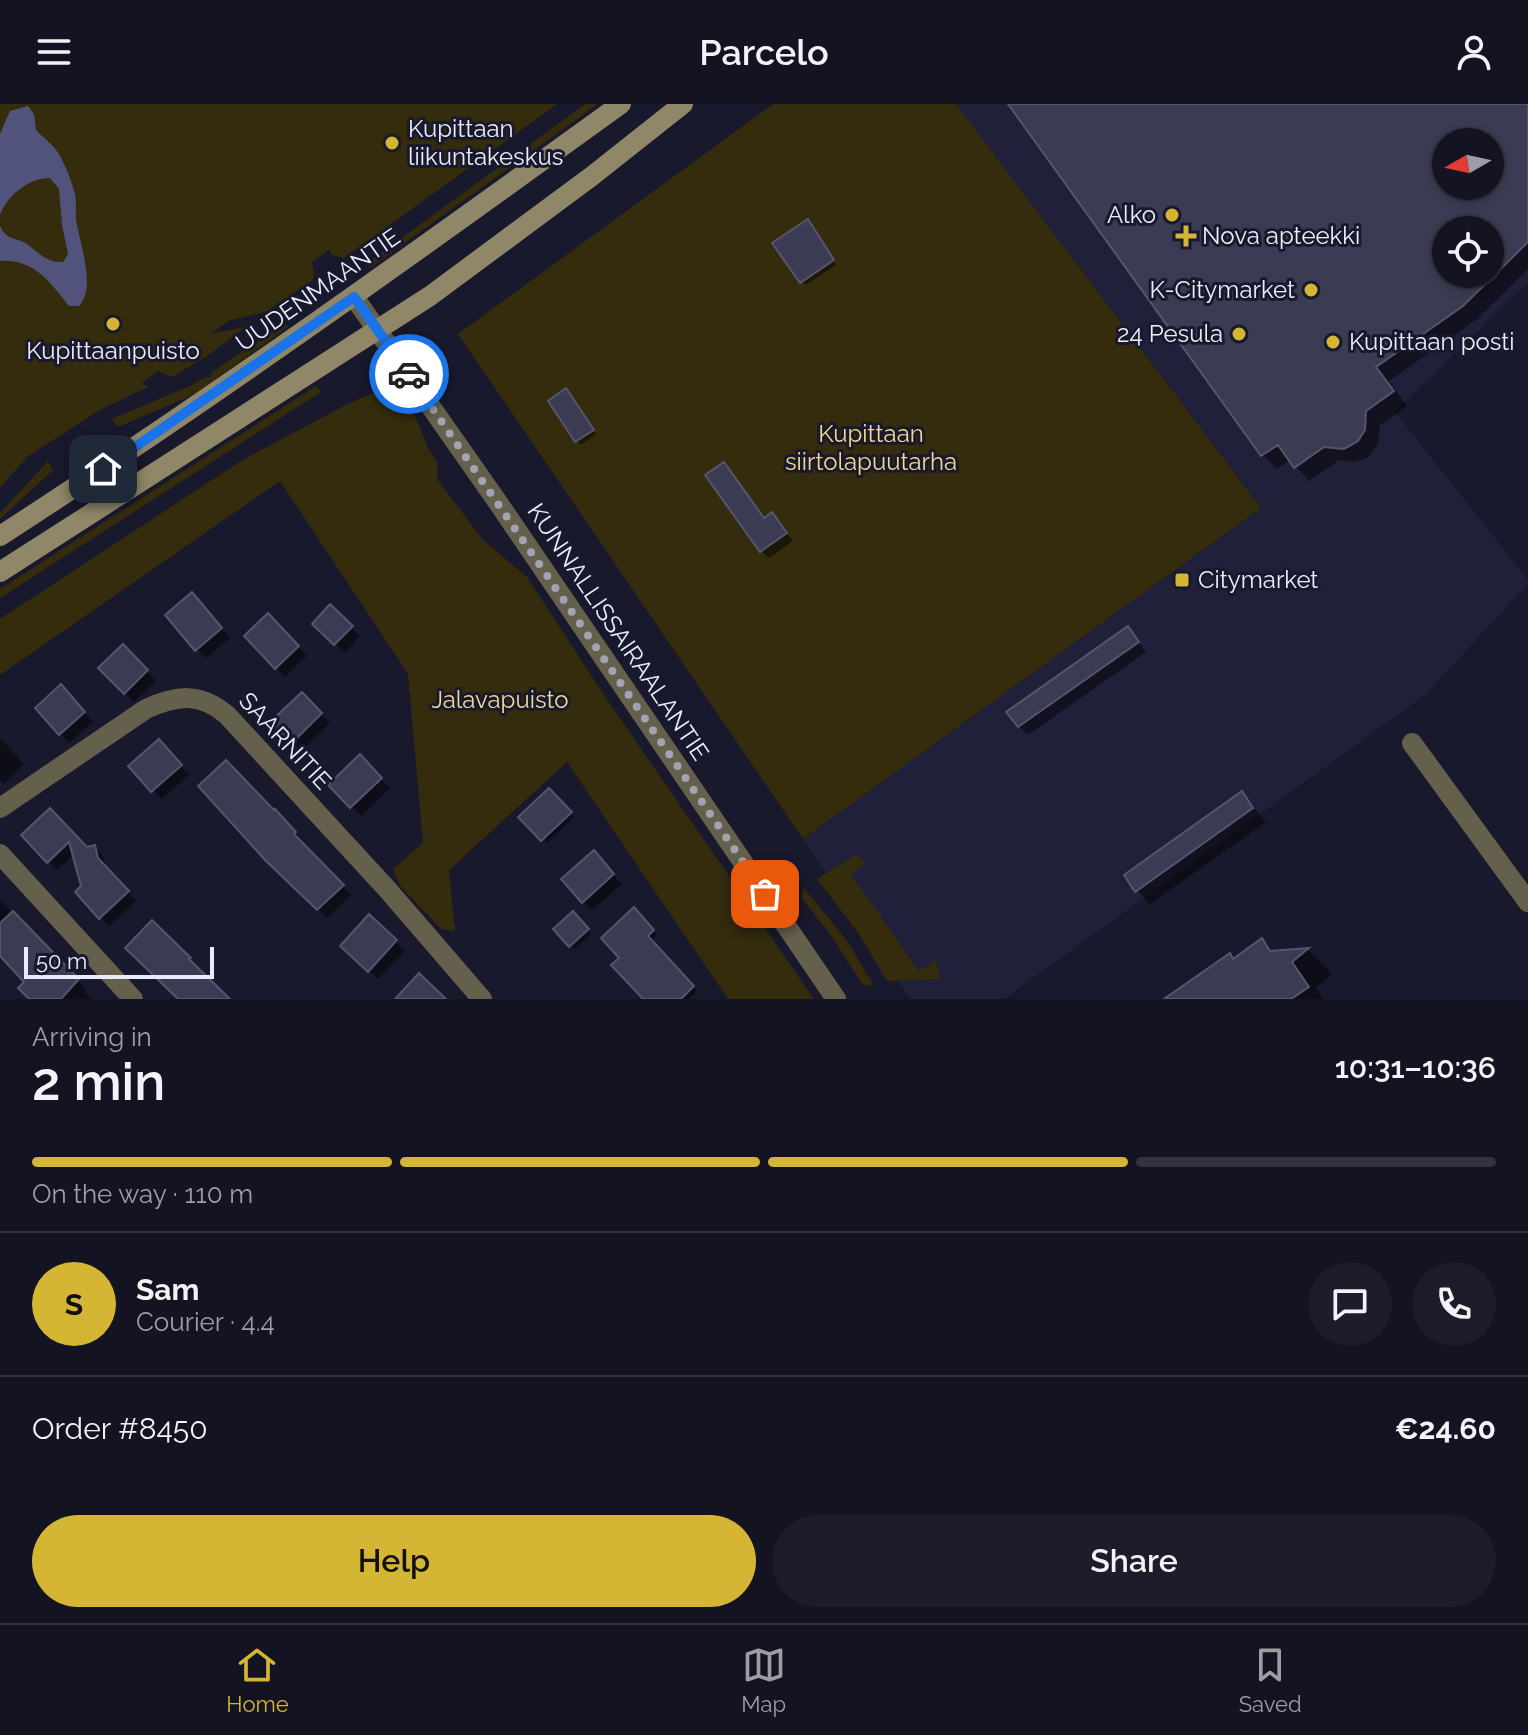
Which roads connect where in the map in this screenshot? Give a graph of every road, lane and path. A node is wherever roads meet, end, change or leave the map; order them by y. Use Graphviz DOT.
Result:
graph roads {
  1 [pos="621,104"];
  2 [pos="683,104"];
  3 [pos="354,297"];
  4 [pos="378,331"];
  5 [pos="0,536"];
  6 [pos="0,572"];
  7 [pos="1412,743"];
  8 [pos="0,808"];
  9 [pos="0,854"];
  10 [pos="1528,902"];
  11 [pos="133,999"];
  12 [pos="482,999"];
  13 [pos="836,999"];
  1 -- 3 [label="main road, UUDENMAANTIE"];
  2 -- 4 [label="main road"];
  3 -- 4 [label="street, KUNNALLISSAIRAALANTIE"];
  3 -- 5 [label="main road, UUDENMAANTIE"];
  4 -- 6 [label="main road"];
  4 -- 13 [label="street, KUNNALLISSAIRAALANTIE"];
  7 -- 10 [label="street"];
  8 -- 12 [label="street, SAARNITIE"];
  9 -- 11 [label="street"];
}
